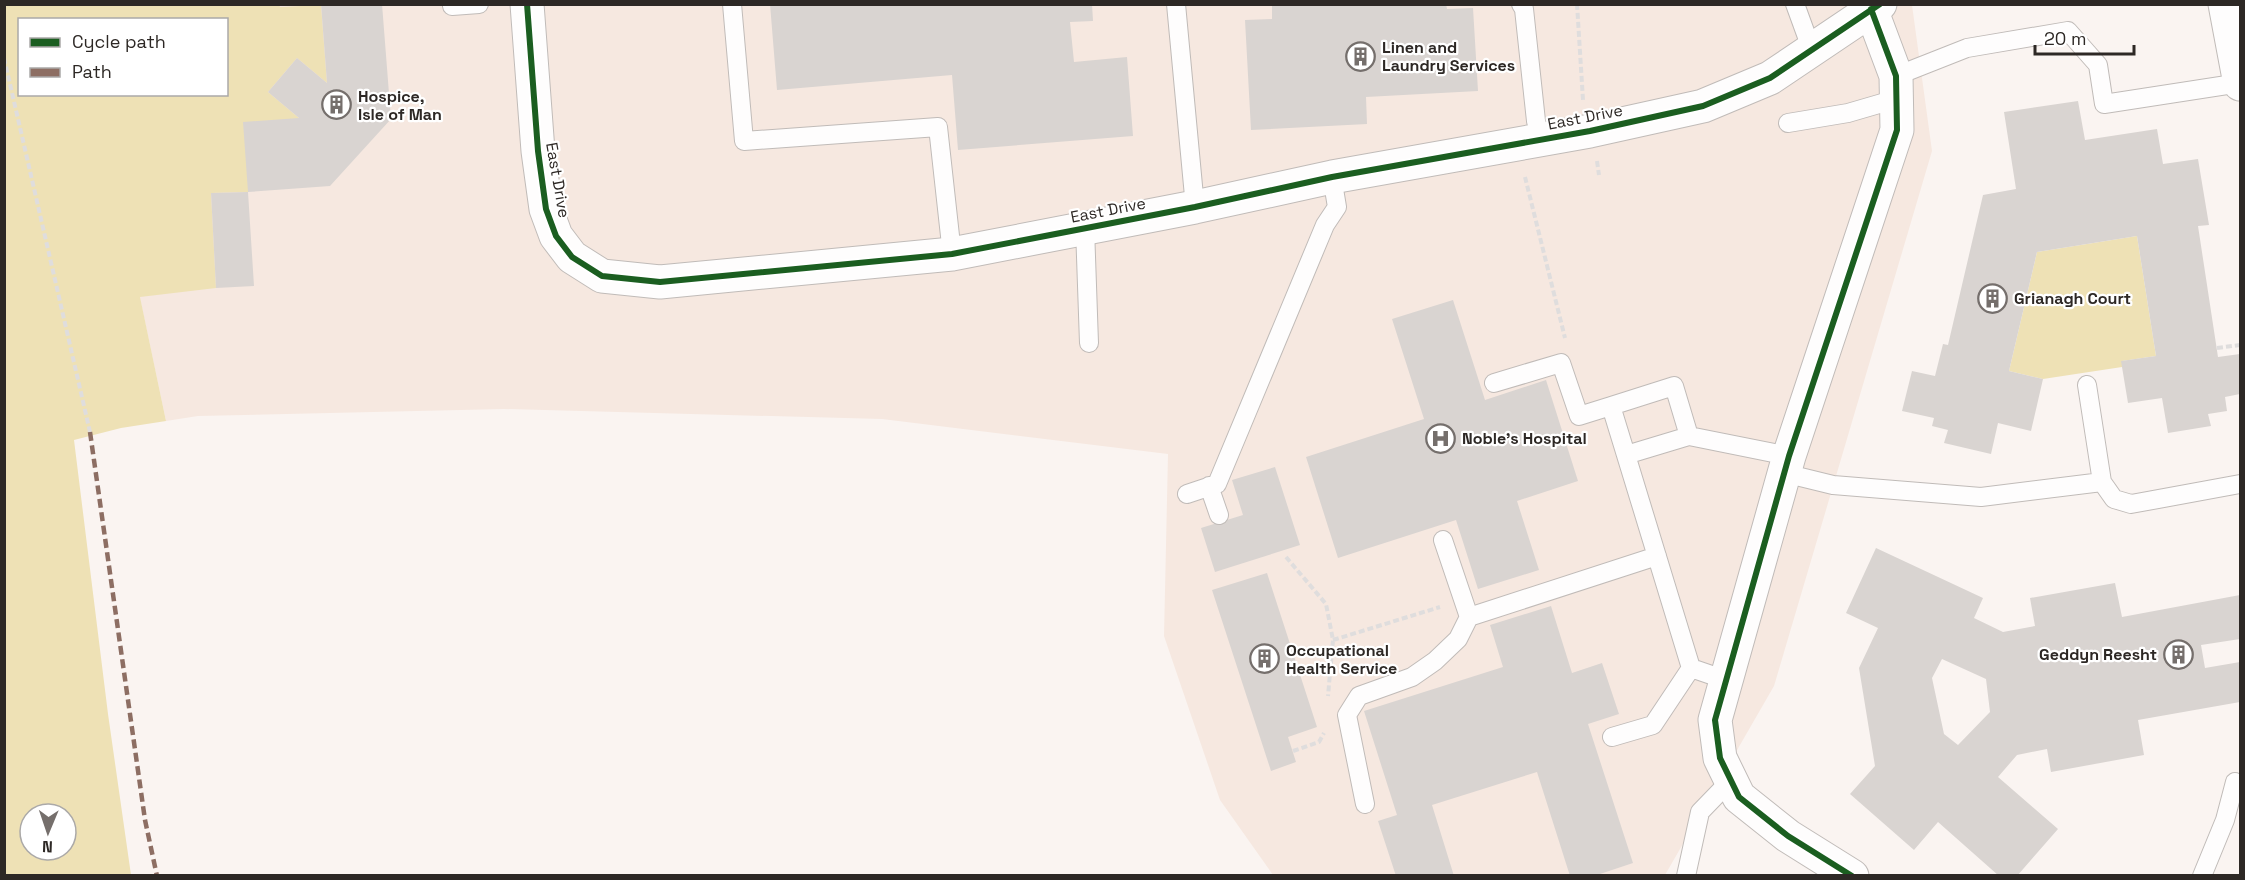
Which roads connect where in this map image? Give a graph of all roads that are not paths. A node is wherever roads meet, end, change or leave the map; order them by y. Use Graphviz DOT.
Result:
graph roads {
  1 [pos="479,4"];
  2 [pos="526,4"];
  3 [pos="732,4"];
  4 [pos="1176,4"];
  5 [pos="1521,4"];
  6 [pos="1795,4"];
  7 [pos="2224,4"];
  8 [pos="452,6"];
  9 [pos="1875,7"];
  10 [pos="1814,48"];
  11 [pos="2240,83"];
  12 [pos="1896,88"];
  13 [pos="1788,123"];
  14 [pos="1541,139"];
  15 [pos="1332,177"];
  16 [pos="1196,207"];
  17 [pos="1085,228"];
  18 [pos="952,254"];
  19 [pos="1089,343"];
  20 [pos="1494,383"];
  21 [pos="2087,385"];
  22 [pos="1611,406"];
  23 [pos="1689,436"];
  24 [pos="1626,455"];
  25 [pos="1787,464"];
  26 [pos="2102,482"];
  27 [pos="2241,484"];
  28 [pos="1209,486"];
  29 [pos="1187,494"];
  30 [pos="1219,515"];
  31 [pos="1443,540"];
  32 [pos="1657,556"];
  33 [pos="1466,608"];
  34 [pos="1691,668"];
  35 [pos="1726,680"];
  36 [pos="1612,736"];
  37 [pos="1731,780"];
  38 [pos="2235,782"];
  39 [pos="1365,804"];
  40 [pos="1686,876"];
  41 [pos="1852,876"];
  42 [pos="2202,876"];
  1 -- 8 [label="lane"];
  2 -- 18 [label="street, East Drive"];
  3 -- 18 [label="lane"];
  4 -- 16 [label="lane"];
  5 -- 14 [label="lane"];
  6 -- 10 [label="lane"];
  7 -- 11 [label="street"];
  9 -- 10 [label="street, East Drive"];
  9 -- 12 [label="street"];
  10 -- 14 [label="street, East Drive"];
  11 -- 12 [label="lane"];
  12 -- 13 [label="lane"];
  12 -- 25 [label="street"];
  14 -- 15 [label="street, East Drive"];
  15 -- 16 [label="street, East Drive"];
  15 -- 28 [label="lane"];
  16 -- 17 [label="street, East Drive"];
  17 -- 18 [label="street, East Drive"];
  17 -- 19 [label="lane"];
  20 -- 22 [label="lane"];
  21 -- 26 [label="lane"];
  22 -- 23 [label="lane"];
  22 -- 24 [label="lane"];
  23 -- 24 [label="lane"];
  23 -- 25 [label="lane"];
  24 -- 32 [label="lane"];
  25 -- 26 [label="lane"];
  25 -- 35 [label="street"];
  26 -- 27 [label="lane"];
  28 -- 29 [label="lane"];
  28 -- 30 [label="lane"];
  31 -- 33 [label="lane"];
  32 -- 33 [label="lane"];
  32 -- 34 [label="lane"];
  33 -- 39 [label="lane"];
  34 -- 35 [label="lane"];
  34 -- 36 [label="lane"];
  35 -- 37 [label="street"];
  37 -- 40 [label="lane"];
  37 -- 41 [label="street"];
  38 -- 42 [label="lane"];
}
